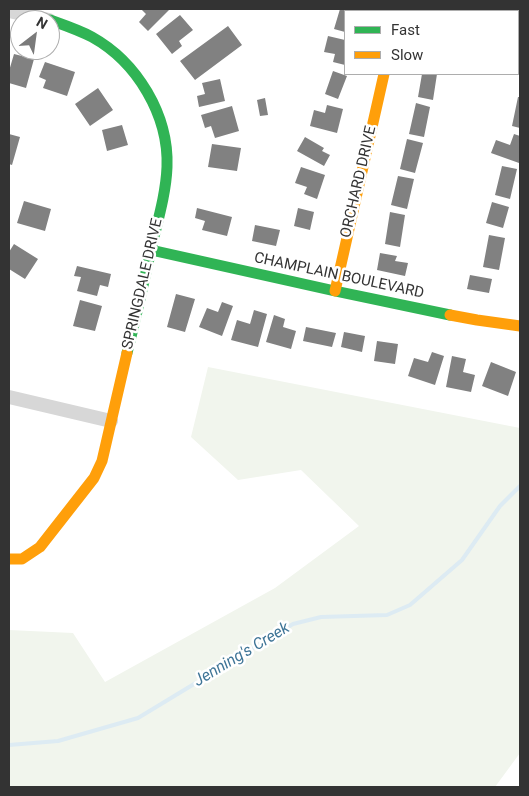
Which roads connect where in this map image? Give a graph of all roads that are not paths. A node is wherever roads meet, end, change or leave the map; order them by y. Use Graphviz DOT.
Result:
graph roads {
  1 [pos="60,23"];
  2 [pos="384,75"];
  3 [pos="151,250"];
  4 [pos="335,291"];
  5 [pos="520,326"];
  6 [pos="9,396"];
  7 [pos="111,421"];
  8 [pos="9,559"];
  1 -- 3 [label="street, SPRINGDALE DRIVE"];
  2 -- 4 [label="street, ORCHARD DRIVE"];
  3 -- 4 [label="street, CHAMPLAIN BOULEVARD"];
  3 -- 7 [label="street, SPRINGDALE DRIVE"];
  4 -- 5 [label="street, CHAMPLAIN BOULEVARD"];
  6 -- 7 [label="street"];
  7 -- 8 [label="street, SPRINGDALE DRIVE"];
}
